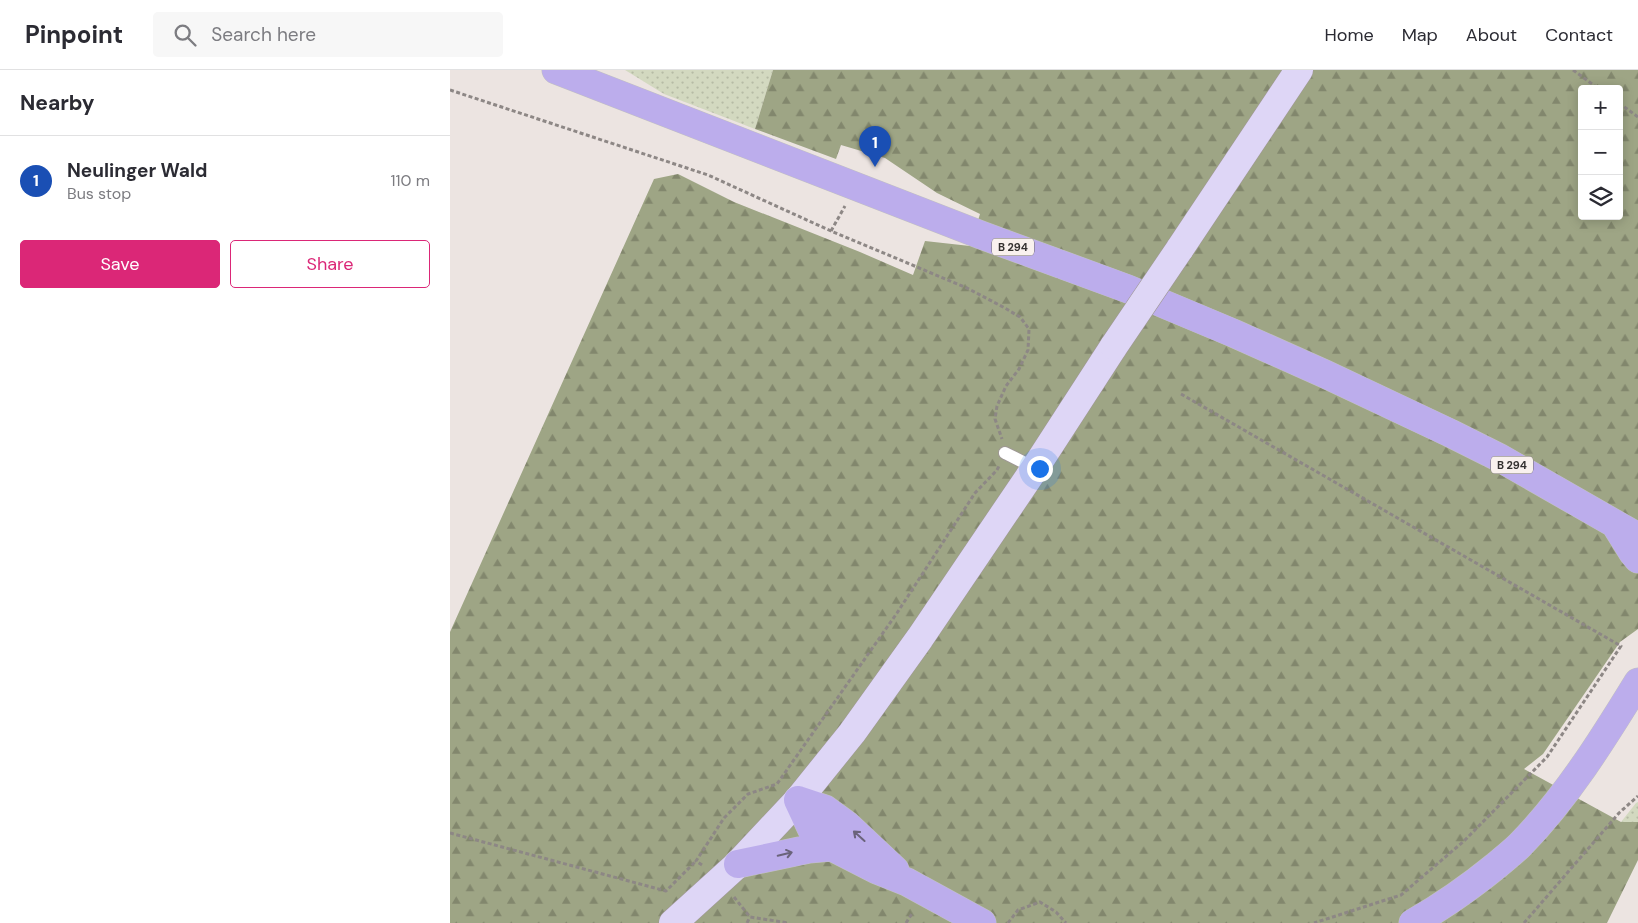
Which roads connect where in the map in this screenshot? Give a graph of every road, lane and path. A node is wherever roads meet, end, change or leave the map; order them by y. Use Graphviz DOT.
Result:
graph roads {
  1 [pos="556,70"];
  2 [pos="1299,70"];
  3 [pos="1572,70"];
  4 [pos="1593,85"];
  5 [pos="450,90"];
  6 [pos="1623,107"];
  7 [pos="1638,117"];
  8 [pos="846,204"];
  9 [pos="831,231"];
  10 [pos="1181,394"];
  11 [pos="1005,453"];
  12 [pos="1035,468"];
  13 [pos="1614,523"];
  14 [pos="1638,537"];
  15 [pos="1638,559"];
  16 [pos="1638,682"];
  17 [pos="1638,796"];
  18 [pos="798,800"];
  19 [pos="450,833"];
  20 [pos="832,847"];
  21 [pos="696,861"];
  22 [pos="729,872"];
  23 [pos="906,882"];
  24 [pos="750,917"];
  25 [pos="673,923"];
  26 [pos="747,923"];
  27 [pos="789,923"];
  28 [pos="982,923"];
  29 [pos="1008,923"];
  30 [pos="1066,923"];
  31 [pos="1314,923"];
  32 [pos="1413,923"];
  33 [pos="1524,923"];
  1 -- 13 [label="main road, B 294"];
  2 -- 12 [label="street, bridge"];
  3 -- 4 [label="path"];
  5 -- 9 [label="path"];
  6 -- 7 [label="path"];
  8 -- 9 [label="path"];
  9 -- 11 [label="path"];
  10 -- 31 [label="path"];
  11 -- 12 [label="lane"];
  11 -- 21 [label="path"];
  12 -- 18 [label="street"];
  13 -- 14 [label="main road, B 294"];
  13 -- 15 [label="main road"];
  16 -- 32 [label="main road"];
  17 -- 33 [label="path"];
  18 -- 20 [label="main road"];
  18 -- 22 [label="street"];
  23 -- 18 [label="main road, one-way"];
  19 -- 21 [label="path"];
  22 -- 20 [label="main road, one-way"];
  20 -- 23 [label="main road"];
  21 -- 22 [label="path"];
  22 -- 24 [label="path"];
  22 -- 25 [label="street"];
  23 -- 28 [label="main road"];
  24 -- 26 [label="path"];
  24 -- 27 [label="path"];
  29 -- 30 [label="path"];
}
